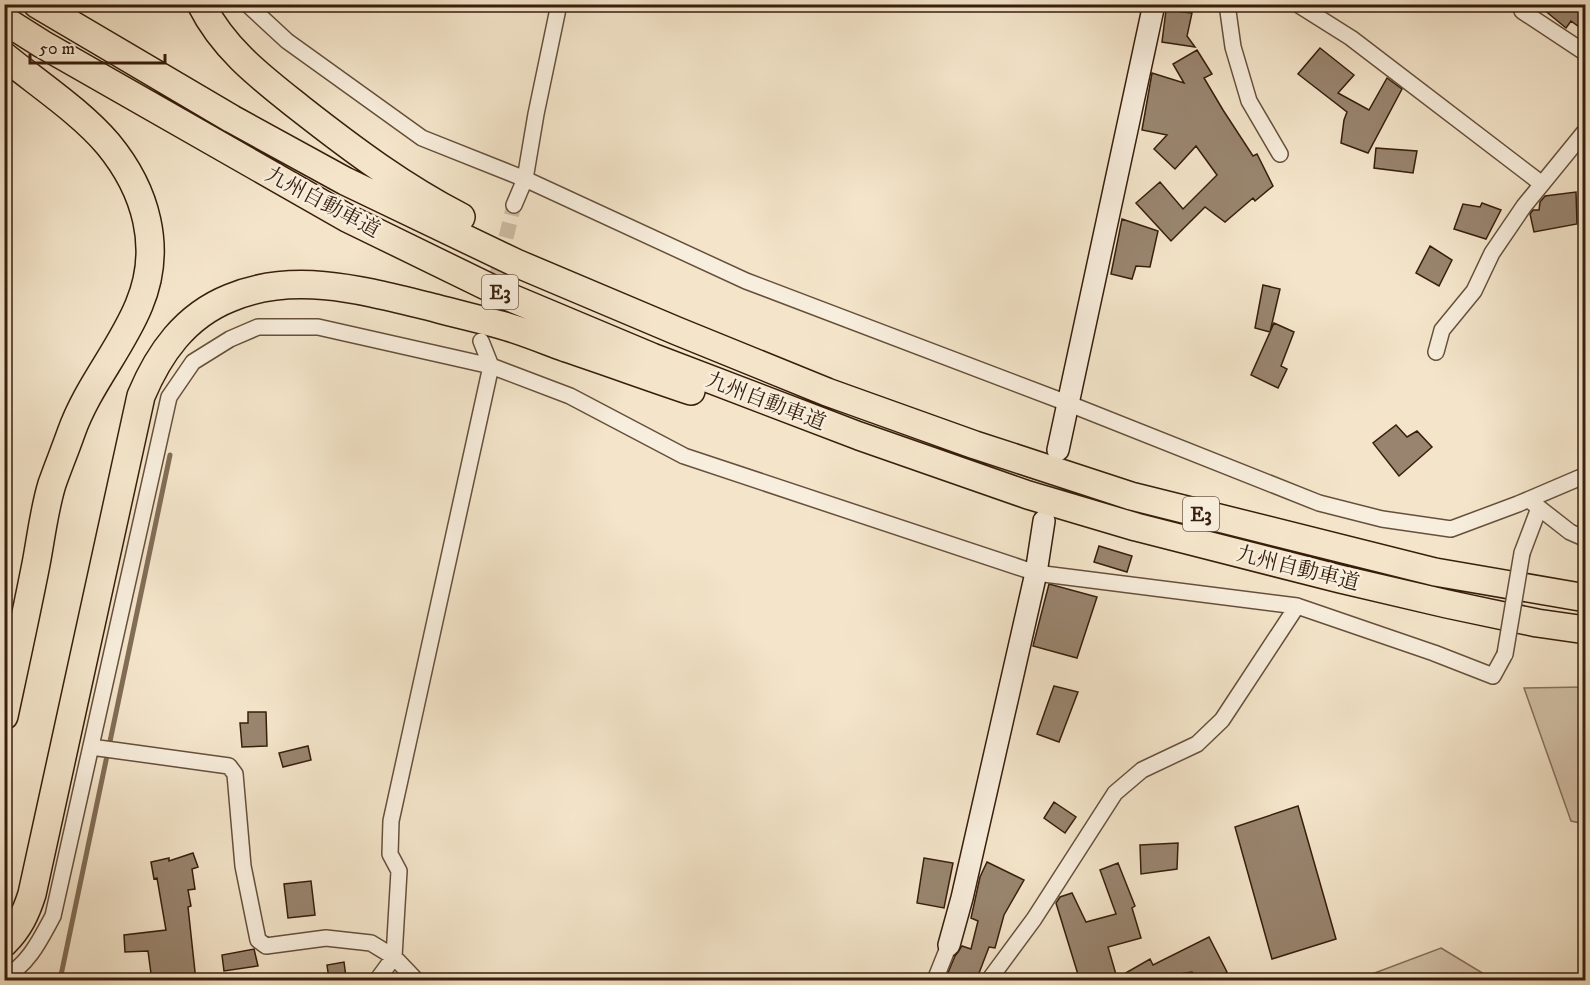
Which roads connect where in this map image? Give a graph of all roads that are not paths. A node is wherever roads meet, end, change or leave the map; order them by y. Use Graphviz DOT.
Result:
graph roads {
  1 [pos="37,4"];
  2 [pos="201,4"];
  3 [pos="247,4"];
  4 [pos="559,4"];
  5 [pos="1154,4"];
  6 [pos="1227,4"];
  7 [pos="1297,4"];
  8 [pos="1522,11"];
  9 [pos="4,20"];
  10 [pos="4,56"];
  11 [pos="1586,56"];
  12 [pos="1586,130"];
  13 [pos="1280,154"];
  14 [pos="525,179"];
  15 [pos="1542,184"];
  16 [pos="514,205"];
  17 [pos="481,341"];
  18 [pos="1436,352"];
  19 [pos="491,366"];
  20 [pos="827,392"];
  21 [pos="1067,404"];
  22 [pos="1058,450"];
  23 [pos="1586,476"];
  24 [pos="1028,495"];
  25 [pos="1534,504"];
  26 [pos="1044,521"];
  27 [pos="1586,539"];
  28 [pos="1036,573"];
  29 [pos="1586,598"];
  30 [pos="1297,606"];
  31 [pos="1586,630"];
  32 [pos="4,716"];
  33 [pos="91,747"];
  34 [pos="4,943"];
  35 [pos="949,945"];
  36 [pos="394,957"];
  37 [pos="4,977"];
  38 [pos="377,981"];
  39 [pos="416,981"];
  40 [pos="935,981"];
  41 [pos="989,981"];
  1 -- 20 [label="highway, 九州自動車道 / E3"];
  2 -- 20 [label="highway"];
  3 -- 14 [label="street"];
  4 -- 14 [label="street"];
  5 -- 21 [label="street"];
  6 -- 13 [label="street"];
  7 -- 15 [label="street"];
  8 -- 11 [label="street"];
  9 -- 24 [label="highway, 九州自動車道 / E3"];
  10 -- 32 [label="highway"];
  12 -- 15 [label="street"];
  14 -- 16 [label="street"];
  14 -- 21 [label="street"];
  15 -- 18 [label="street"];
  17 -- 19 [label="street"];
  19 -- 28 [label="street"];
  19 -- 33 [label="street"];
  19 -- 36 [label="street"];
  20 -- 29 [label="highway, 九州自動車道 / E3"];
  21 -- 22 [label="street"];
  21 -- 25 [label="street"];
  23 -- 25 [label="street"];
  24 -- 31 [label="highway, 九州自動車道 / E3"];
  24 -- 34 [label="highway"];
  25 -- 27 [label="street"];
  25 -- 30 [label="street, bridge"];
  26 -- 28 [label="street"];
  28 -- 30 [label="street"];
  28 -- 35 [label="street"];
  30 -- 41 [label="street"];
  33 -- 36 [label="street"];
  33 -- 37 [label="street"];
  35 -- 40 [label="street"];
  36 -- 38 [label="street"];
  36 -- 39 [label="street"];
}
